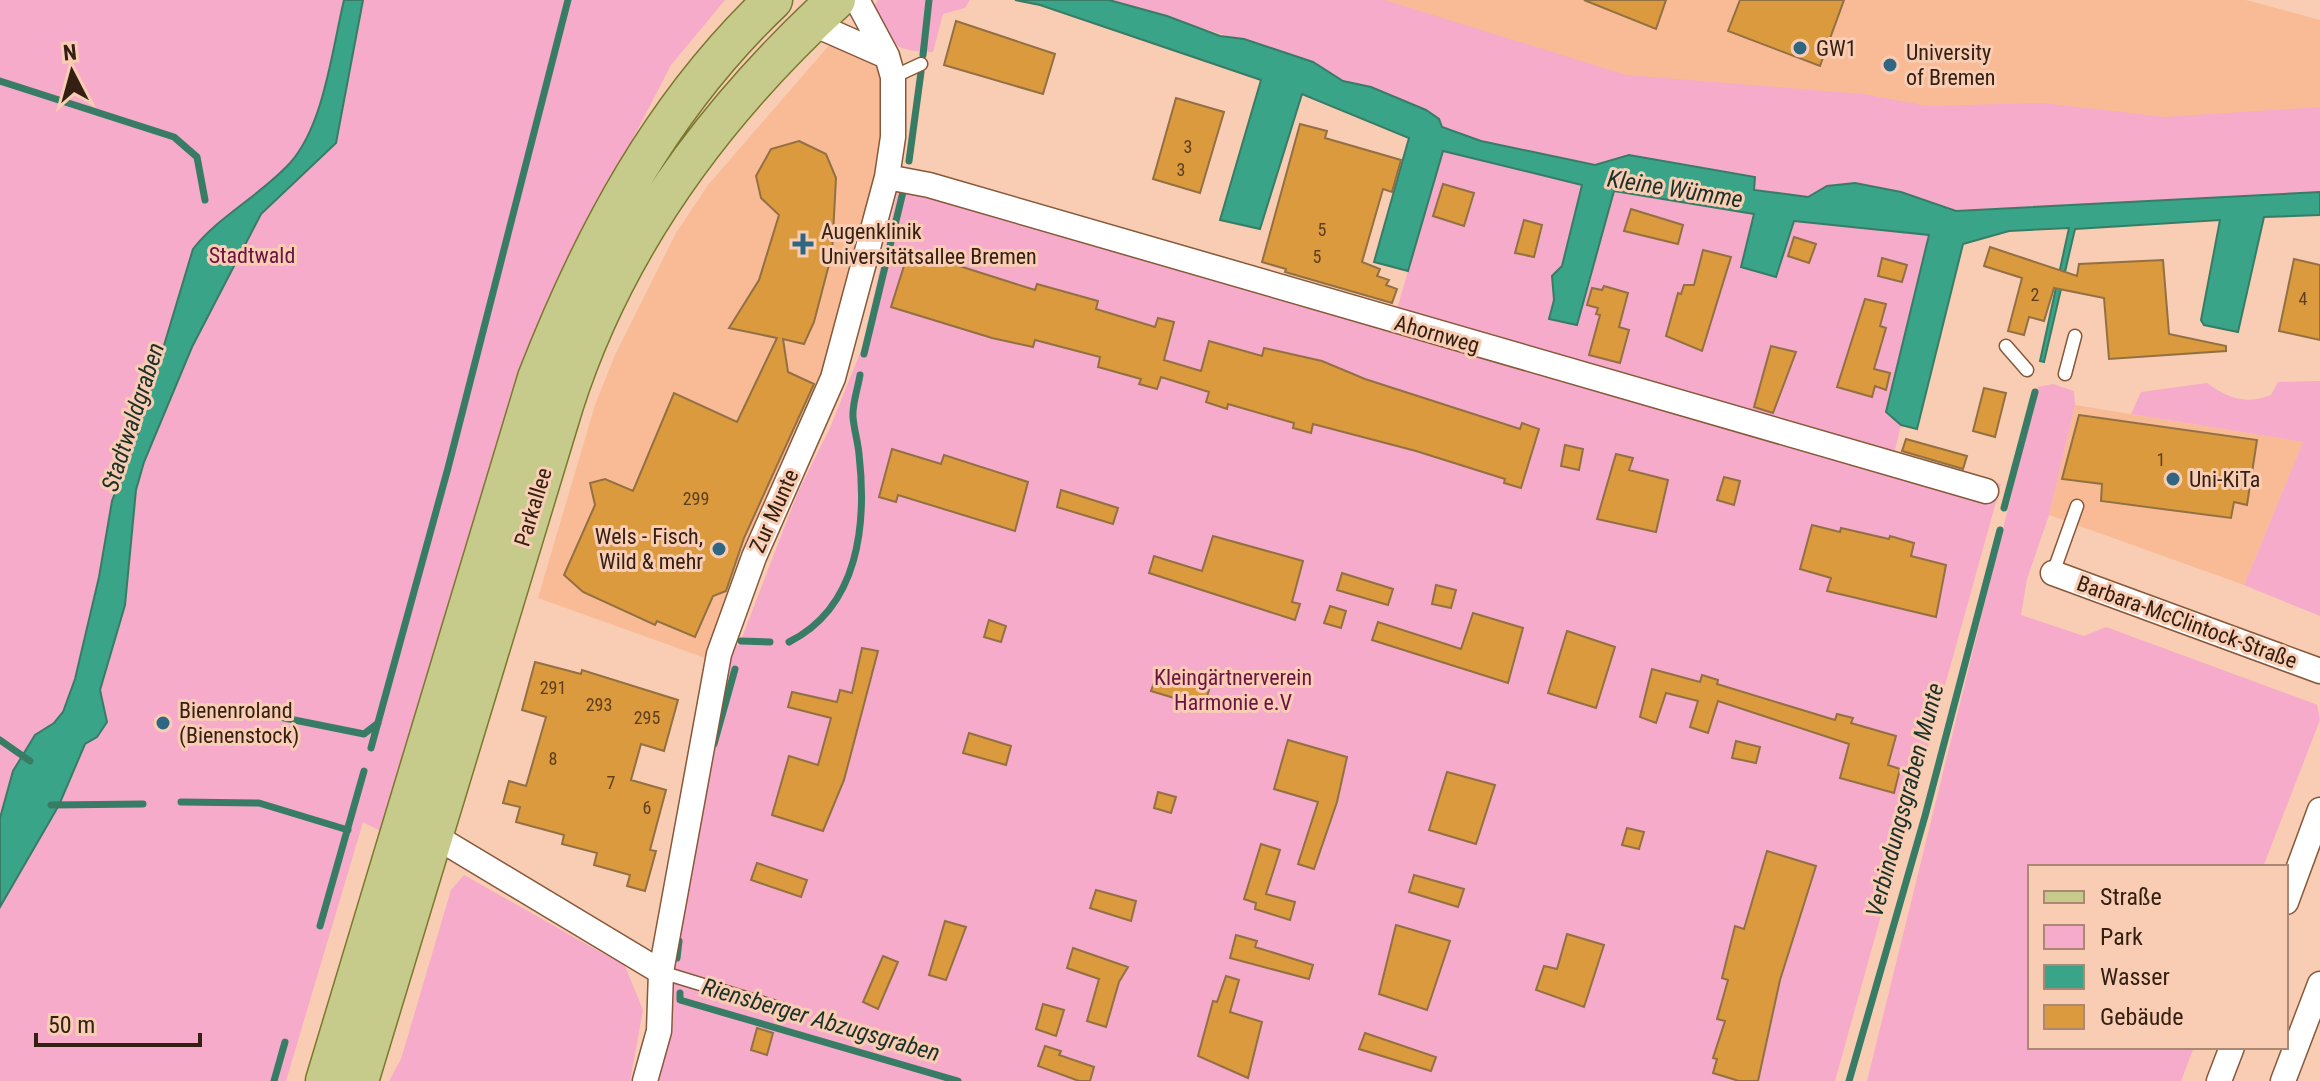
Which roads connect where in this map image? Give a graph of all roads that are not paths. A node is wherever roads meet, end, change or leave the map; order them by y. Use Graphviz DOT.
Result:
graph roads {
  1 [pos="773,0"];
  2 [pos="857,0"];
  3 [pos="823,11"];
  4 [pos="921,64"];
  5 [pos="890,67"];
  6 [pos="887,177"];
  7 [pos="2075,336"];
  8 [pos="2006,346"];
  9 [pos="2027,370"];
  10 [pos="2065,374"];
  11 [pos="1986,491"];
  12 [pos="2077,506"];
  13 [pos="2053,573"];
  14 [pos="2320,671"];
  15 [pos="2320,810"];
  16 [pos="418,829"];
  17 [pos="2288,897"];
  18 [pos="661,972"];
  19 [pos="2320,984"];
  20 [pos="782,1009"];
  21 [pos="2231,1049"];
  22 [pos="325,1081"];
  23 [pos="359,1081"];
  24 [pos="645,1081"];
  25 [pos="2219,1081"];
  26 [pos="2283,1081"];
  1 -- 16 [label="main road, Parkallee"];
  2 -- 5 [label="street, Zur Munte"];
  3 -- 5 [label="street"];
  3 -- 16 [label="main road, Parkallee"];
  4 -- 5 [label="lane"];
  5 -- 6 [label="street, Zur Munte"];
  6 -- 11 [label="street, Ahornweg"];
  6 -- 18 [label="street, Zur Munte"];
  7 -- 10 [label="lane"];
  8 -- 9 [label="lane"];
  12 -- 13 [label="lane"];
  13 -- 14 [label="street, Barbara-McClintock-Straße"];
  15 -- 17 [label="street"];
  16 -- 18 [label="street"];
  16 -- 22 [label="main road, Parkallee"];
  16 -- 23 [label="main road, Parkallee"];
  18 -- 20 [label="lane"];
  18 -- 24 [label="street, Zur Munte"];
  19 -- 26 [label="street"];
  21 -- 25 [label="street"];
}
